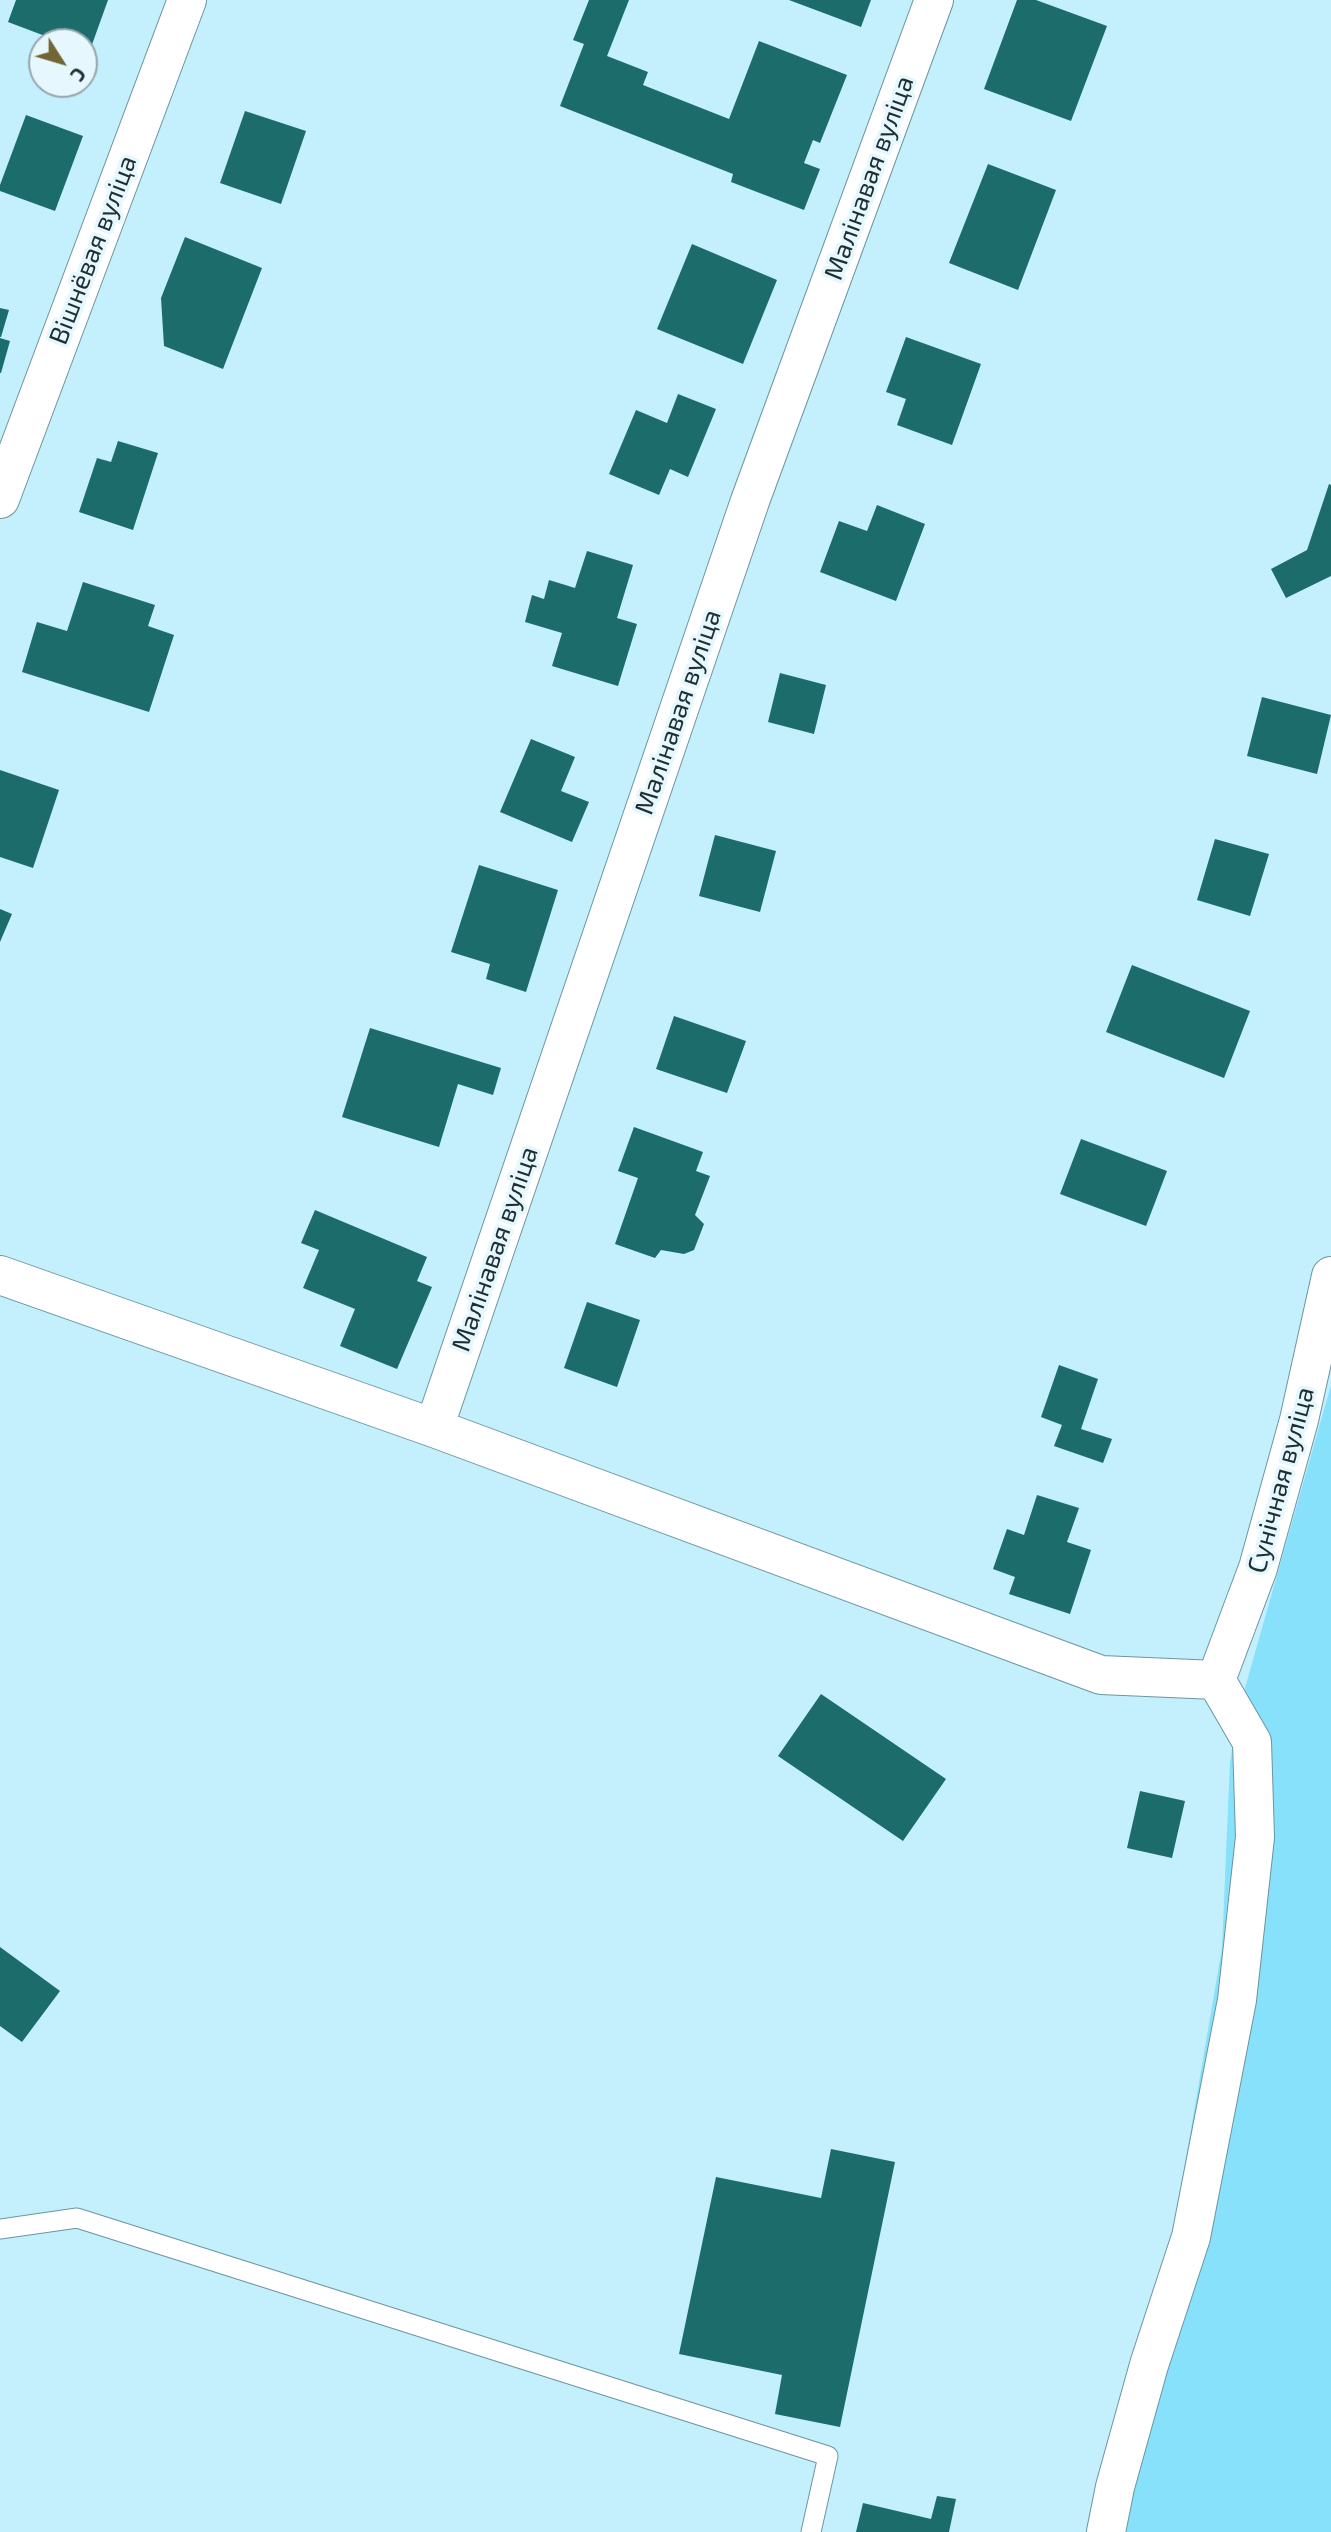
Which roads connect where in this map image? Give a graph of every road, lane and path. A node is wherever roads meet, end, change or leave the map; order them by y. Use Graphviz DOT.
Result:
graph roads {
  1 [pos="187,0"];
  2 [pos="934,0"];
  3 [pos="0,499"];
  4 [pos="0,1275"];
  5 [pos="1331,1276"];
  6 [pos="434,1428"];
  7 [pos="1216,1680"];
  8 [pos="0,2229"];
  9 [pos="811,2532"];
  10 [pos="1106,2532"];
  1 -- 3 [label="street, Вішнёвая вуліца"];
  2 -- 6 [label="street, Малінавая вуліца"];
  4 -- 6 [label="street"];
  5 -- 7 [label="street, Сунічная вуліца"];
  6 -- 7 [label="street"];
  7 -- 10 [label="street"];
  8 -- 9 [label="lane"];
}
